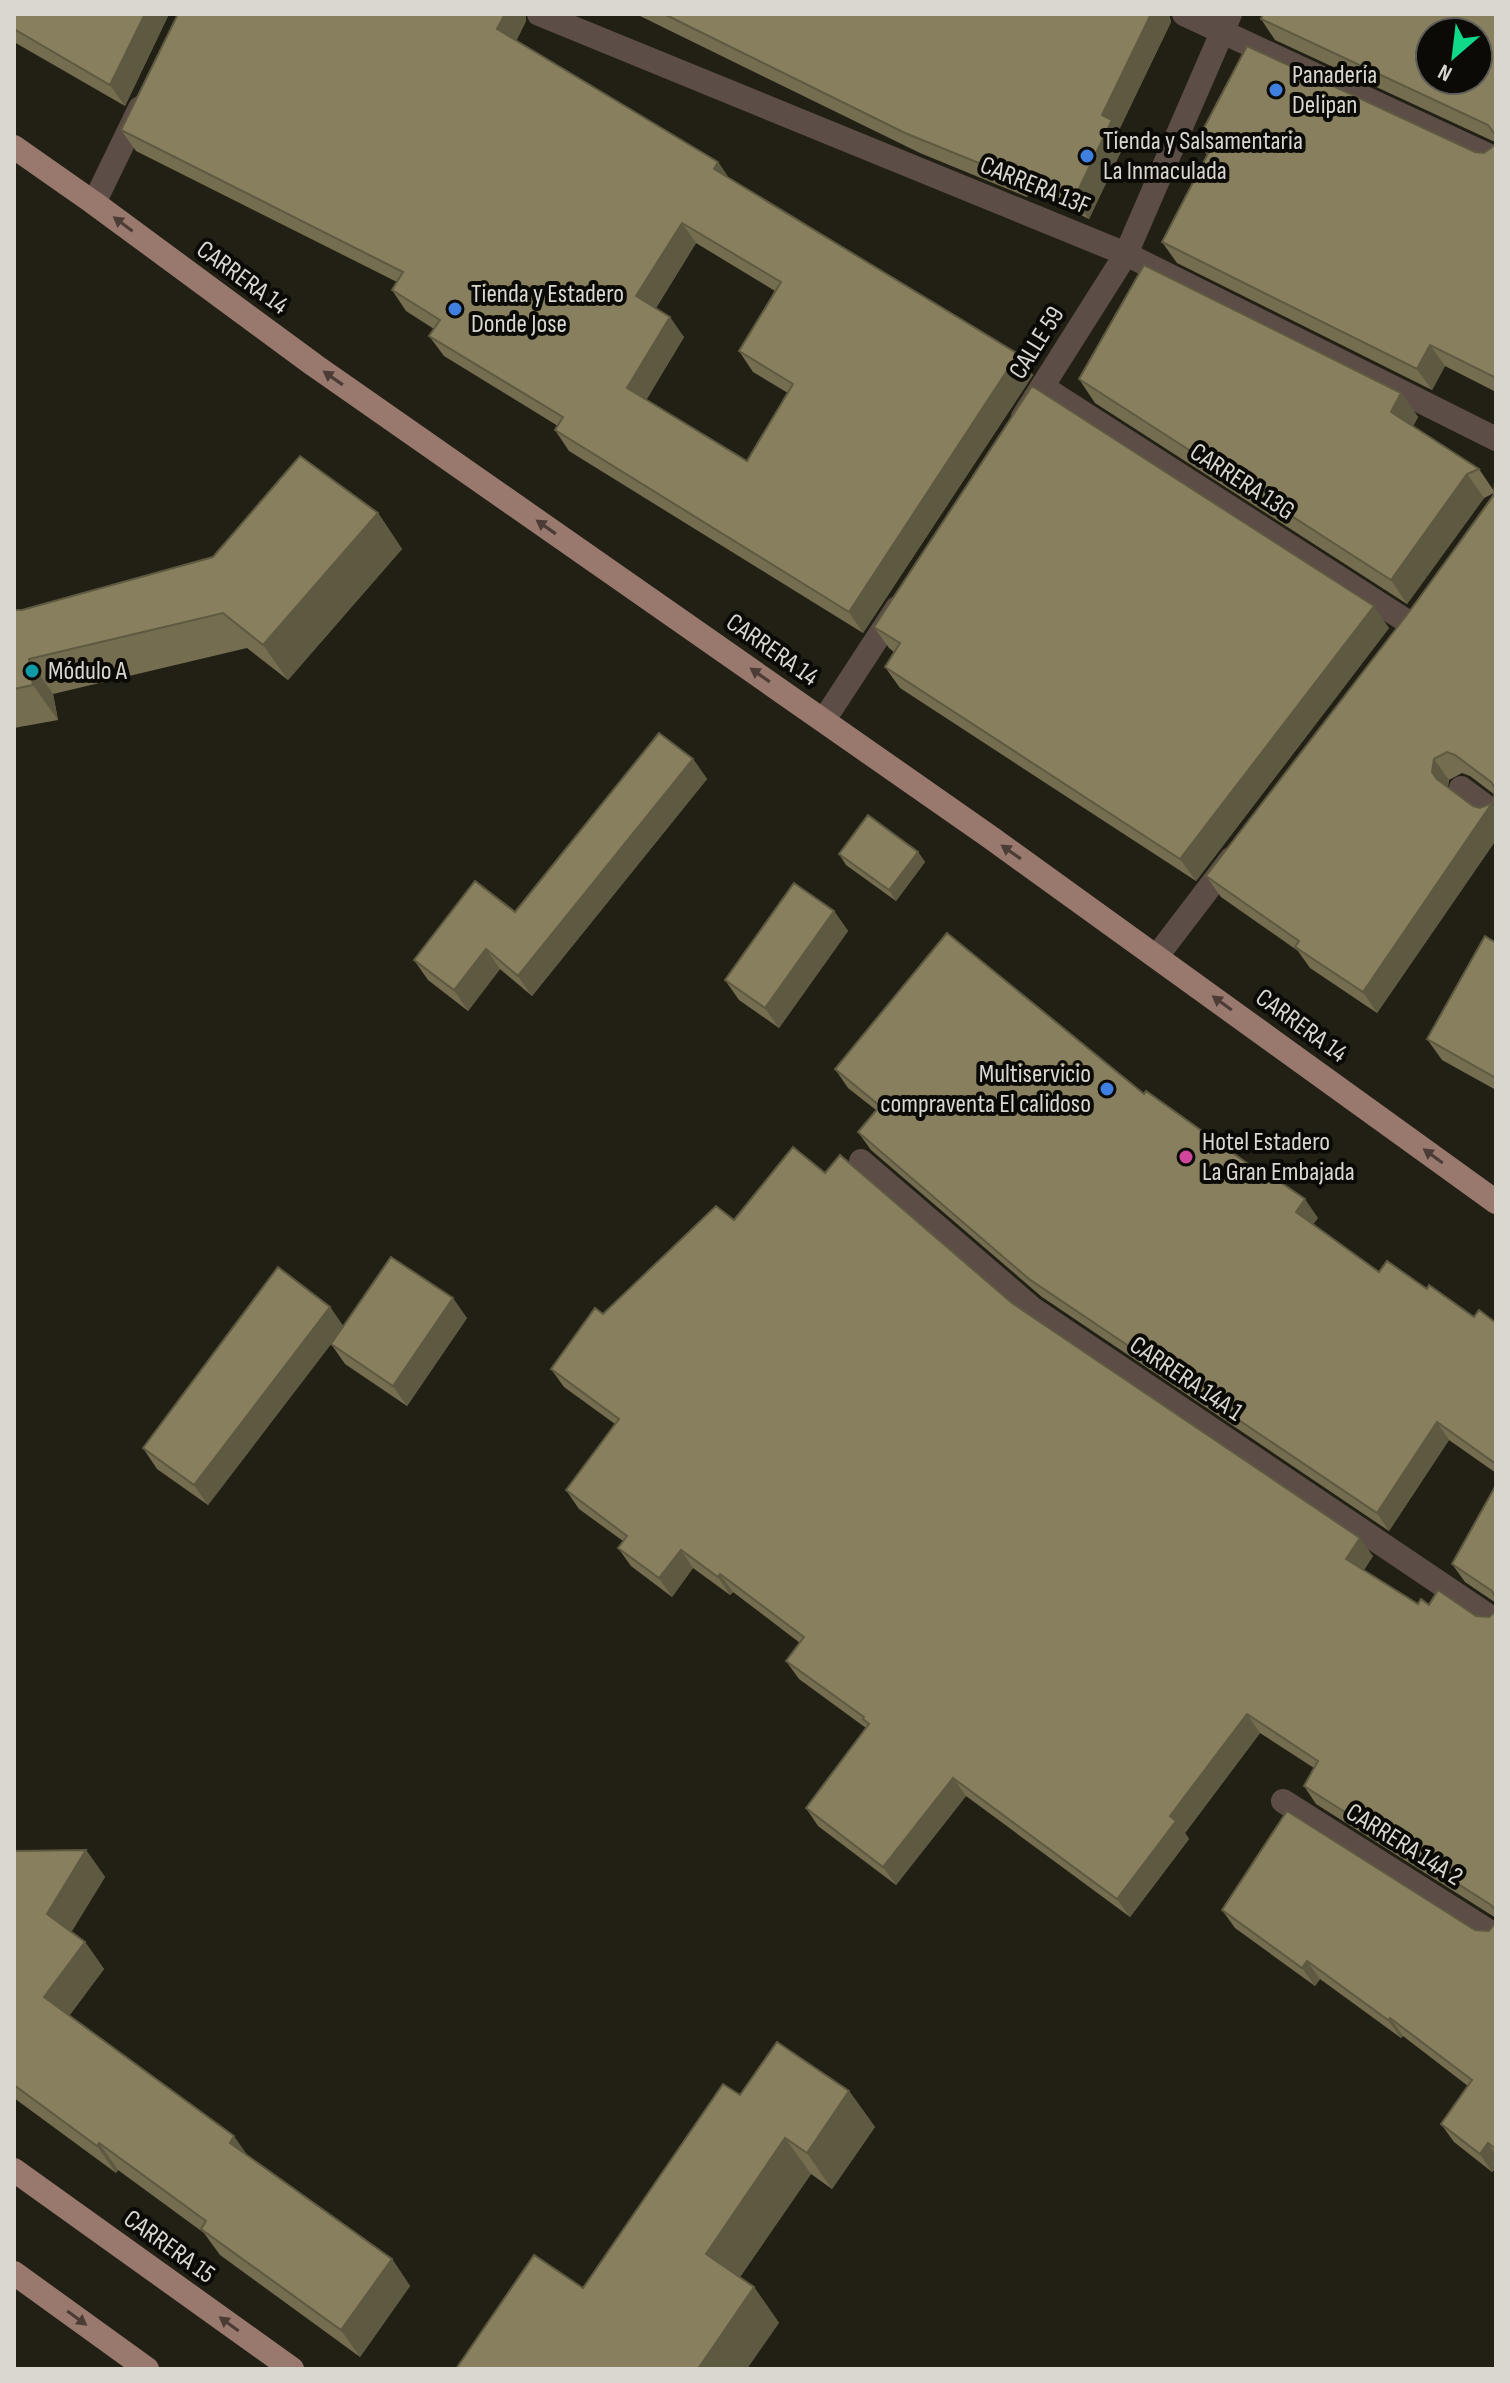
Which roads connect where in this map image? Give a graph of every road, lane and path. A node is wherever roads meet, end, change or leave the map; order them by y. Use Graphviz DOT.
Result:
graph roads {
  1 [pos="539,14"];
  2 [pos="1184,14"];
  3 [pos="1226,23"];
  4 [pos="153,81"];
  5 [pos="14,147"];
  6 [pos="1496,159"];
  7 [pos="94,203"];
  8 [pos="1126,254"];
  9 [pos="1043,387"];
  10 [pos="1496,439"];
  11 [pos="1008,440"];
  12 [pos="911,586"];
  13 [pos="1428,600"];
  14 [pos="1411,624"];
  15 [pos="1392,648"];
  16 [pos="824,720"];
  17 [pos="1461,788"];
  18 [pos="1496,814"];
  19 [pos="1241,845"];
  20 [pos="1157,956"];
  21 [pos="861,1161"];
  22 [pos="1496,1202"];
  23 [pos="1496,1621"];
  24 [pos="1283,1801"];
  25 [pos="1496,1936"];
  26 [pos="14,2170"];
  27 [pos="14,2273"];
  28 [pos="147,2369"];
  29 [pos="292,2369"];
  1 -- 8 [label="street, CARRERA 13F"];
  2 -- 3 [label="street"];
  3 -- 6 [label="street"];
  3 -- 8 [label="street, CALLE 59"];
  4 -- 7 [label="street"];
  5 -- 7 [label="main road, CARRERA 14"];
  16 -- 7 [label="main road, CARRERA 14, one-way"];
  8 -- 9 [label="street, CALLE 59"];
  8 -- 10 [label="street, CARRERA 13F"];
  9 -- 11 [label="street, CALLE 59"];
  9 -- 14 [label="street, CARRERA 13G"];
  12 -- 16 [label="street"];
  13 -- 14 [label="street"];
  14 -- 15 [label="street"];
  20 -- 16 [label="main road, CARRERA 14, one-way"];
  17 -- 18 [label="street"];
  19 -- 20 [label="street"];
  22 -- 20 [label="main road, CARRERA 14, one-way"];
  21 -- 23 [label="street, CARRERA 14A 1"];
  24 -- 25 [label="street, CARRERA 14A 2"];
  29 -- 26 [label="main road, CARRERA 15, one-way"];
  27 -- 28 [label="main road, one-way"];
}
